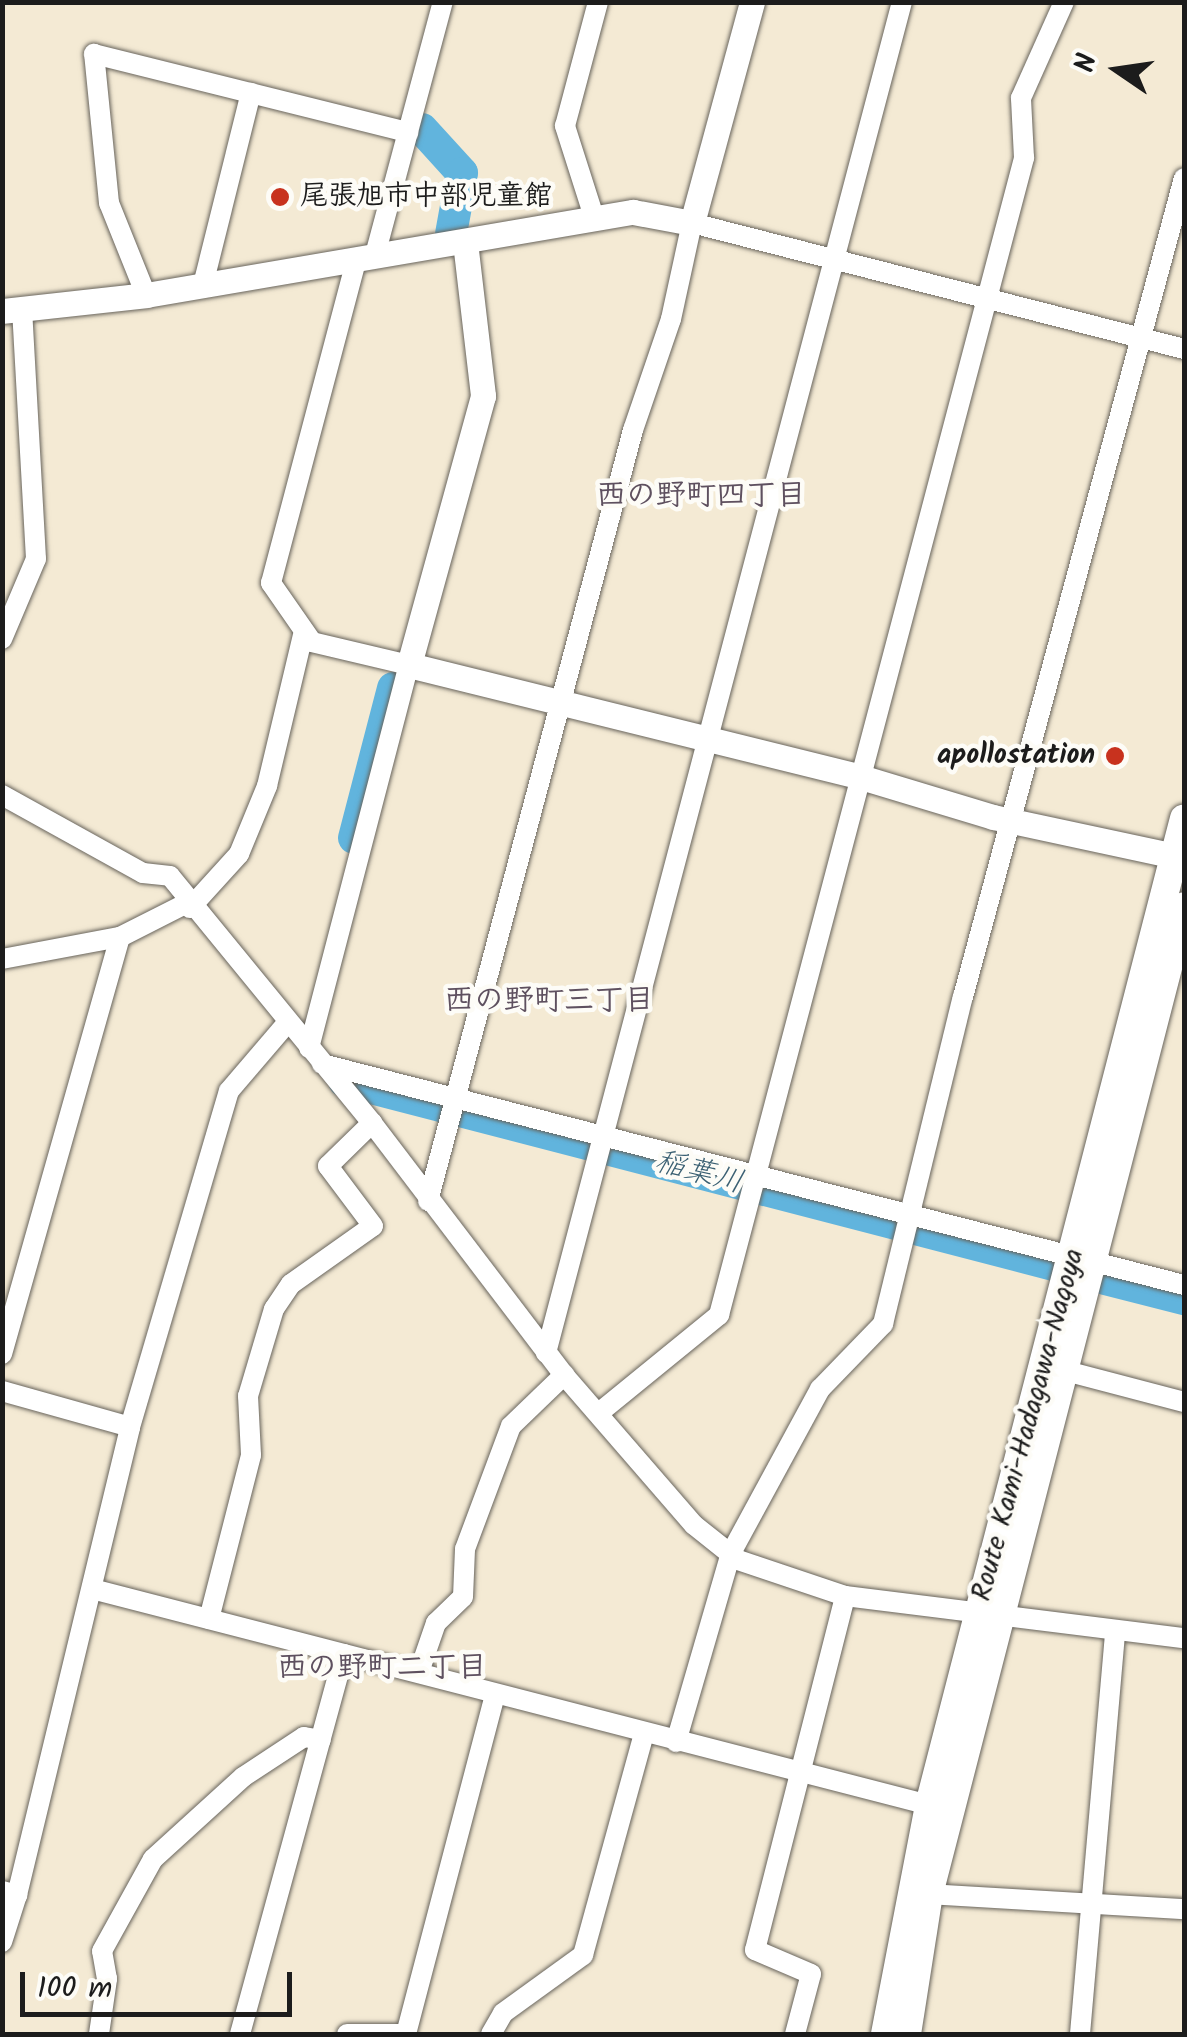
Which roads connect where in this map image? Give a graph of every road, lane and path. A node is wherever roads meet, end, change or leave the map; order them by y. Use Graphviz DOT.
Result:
graph roads {
  1 [pos="443,2"];
  2 [pos="598,2"];
  3 [pos="752,2"];
  4 [pos="902,2"];
  5 [pos="1064,2"];
  6 [pos="251,93"];
  7 [pos="408,132"];
  8 [pos="1184,178"];
  9 [pos="594,218"];
  10 [pos="692,223"];
  11 [pos="465,242"];
  12 [pos="365,258"];
  13 [pos="834,259"];
  14 [pos="203,286"];
  15 [pos="146,295"];
  16 [pos="986,298"];
  17 [pos="12,310"];
  18 [pos="1144,338"];
  19 [pos="1184,349"];
  20 [pos="303,635"];
  21 [pos="2,639"];
  22 [pos="409,666"];
  23 [pos="560,706"];
  24 [pos="707,740"];
  25 [pos="864,778"];
  26 [pos="2,795"];
  27 [pos="1184,818"];
  28 [pos="1014,822"];
  29 [pos="1180,857"];
  30 [pos="189,905"];
  31 [pos="1184,906"];
  32 [pos="120,937"];
  33 [pos="2,959"];
  34 [pos="287,1023"];
  35 [pos="316,1056"];
  36 [pos="457,1107"];
  37 [pos="372,1123"];
  38 [pos="605,1137"];
  39 [pos="754,1184"];
  40 [pos="428,1201"];
  41 [pos="910,1224"];
  42 [pos="1084,1257"];
  43 [pos="1184,1284"];
  44 [pos="546,1353"];
  45 [pos="2,1354"];
  46 [pos="1066,1372"];
  47 [pos="564,1376"];
  48 [pos="2,1390"];
  49 [pos="1184,1402"];
  50 [pos="600,1412"];
  51 [pos="130,1427"];
  52 [pos="731,1553"];
  53 [pos="96,1590"];
  54 [pos="844,1596"];
  55 [pos="991,1614"];
  56 [pos="209,1619"];
  57 [pos="1116,1633"];
  58 [pos="1184,1638"];
  59 [pos="344,1654"];
  60 [pos="419,1672"];
  61 [pos="496,1694"];
  62 [pos="644,1734"];
  63 [pos="321,1740"];
  64 [pos="676,1742"];
  65 [pos="795,1774"];
  66 [pos="928,1805"];
  67 [pos="10,1893"];
  68 [pos="929,1894"];
  69 [pos="1093,1904"];
  70 [pos="1184,1909"];
  71 [pos="2,1942"];
  72 [pos="99,2034"];
  73 [pos="240,2034"];
  74 [pos="348,2034"];
  75 [pos="404,2034"];
  76 [pos="491,2034"];
  77 [pos="796,2034"];
  78 [pos="886,2034"];
  79 [pos="907,2034"];
  80 [pos="1080,2034"];
  1 -- 7 [label="street"];
  2 -- 9 [label="street"];
  3 -- 10 [label="street"];
  4 -- 13 [label="street"];
  5 -- 16 [label="street"];
  6 -- 7 [label="street"];
  6 -- 14 [label="street"];
  6 -- 15 [label="street"];
  7 -- 12 [label="street"];
  8 -- 18 [label="street"];
  9 -- 10 [label="street"];
  9 -- 11 [label="street"];
  10 -- 13 [label="street"];
  10 -- 23 [label="street"];
  11 -- 12 [label="street"];
  11 -- 22 [label="street"];
  12 -- 14 [label="street"];
  12 -- 20 [label="street"];
  13 -- 16 [label="street"];
  13 -- 24 [label="street"];
  14 -- 15 [label="street"];
  15 -- 17 [label="street"];
  16 -- 18 [label="street"];
  16 -- 25 [label="street"];
  17 -- 21 [label="street"];
  18 -- 19 [label="street"];
  18 -- 28 [label="street"];
  20 -- 22 [label="street"];
  20 -- 30 [label="street"];
  22 -- 23 [label="street"];
  22 -- 35 [label="street"];
  23 -- 24 [label="street"];
  23 -- 36 [label="street"];
  24 -- 25 [label="street"];
  24 -- 38 [label="street"];
  25 -- 28 [label="street"];
  25 -- 39 [label="street"];
  26 -- 30 [label="street"];
  27 -- 29 [label="main road, Route Kami-Hadagawa-Nagoya"];
  28 -- 29 [label="street"];
  28 -- 41 [label="street"];
  29 -- 42 [label="main road, Route Kami-Hadagawa-Nagoya"];
  30 -- 32 [label="street"];
  30 -- 34 [label="street"];
  31 -- 42 [label="main road, Route Kami-Hadagawa-Nagoya"];
  32 -- 33 [label="street"];
  32 -- 45 [label="street"];
  34 -- 35 [label="street"];
  34 -- 51 [label="street"];
  35 -- 36 [label="street"];
  35 -- 37 [label="street"];
  36 -- 38 [label="street"];
  36 -- 40 [label="street"];
  37 -- 40 [label="street"];
  37 -- 56 [label="street"];
  38 -- 39 [label="street"];
  38 -- 44 [label="street"];
  39 -- 41 [label="street"];
  39 -- 50 [label="street"];
  40 -- 44 [label="street"];
  41 -- 42 [label="street"];
  41 -- 52 [label="street"];
  42 -- 43 [label="street"];
  42 -- 46 [label="main road, Route Kami-Hadagawa-Nagoya"];
  42 -- 55 [label="main road, Route Kami-Hadagawa-Nagoya"];
  44 -- 47 [label="street"];
  46 -- 49 [label="street"];
  46 -- 55 [label="main road, Route Kami-Hadagawa-Nagoya"];
  47 -- 50 [label="street"];
  47 -- 60 [label="street"];
  48 -- 51 [label="street"];
  50 -- 52 [label="street"];
  51 -- 53 [label="street"];
  52 -- 54 [label="street"];
  52 -- 64 [label="street"];
  53 -- 56 [label="street"];
  53 -- 67 [label="street"];
  54 -- 55 [label="street"];
  54 -- 65 [label="street"];
  55 -- 57 [label="street"];
  55 -- 66 [label="main road, Route Kami-Hadagawa-Nagoya"];
  55 -- 68 [label="main road, Route Kami-Hadagawa-Nagoya"];
  56 -- 59 [label="street"];
  57 -- 58 [label="street"];
  57 -- 69 [label="street"];
  59 -- 60 [label="street"];
  59 -- 63 [label="street"];
  60 -- 61 [label="street"];
  61 -- 62 [label="street"];
  61 -- 75 [label="street"];
  62 -- 64 [label="street"];
  62 -- 76 [label="street"];
  63 -- 72 [label="street"];
  63 -- 73 [label="street"];
  64 -- 65 [label="street"];
  65 -- 66 [label="street"];
  65 -- 77 [label="street"];
  66 -- 78 [label="main road, Route Kami-Hadagawa-Nagoya"];
  67 -- 71 [label="street"];
  68 -- 69 [label="street"];
  68 -- 79 [label="main road, Route Kami-Hadagawa-Nagoya"];
  69 -- 70 [label="street"];
  69 -- 80 [label="street"];
  74 -- 75 [label="street"];
}
